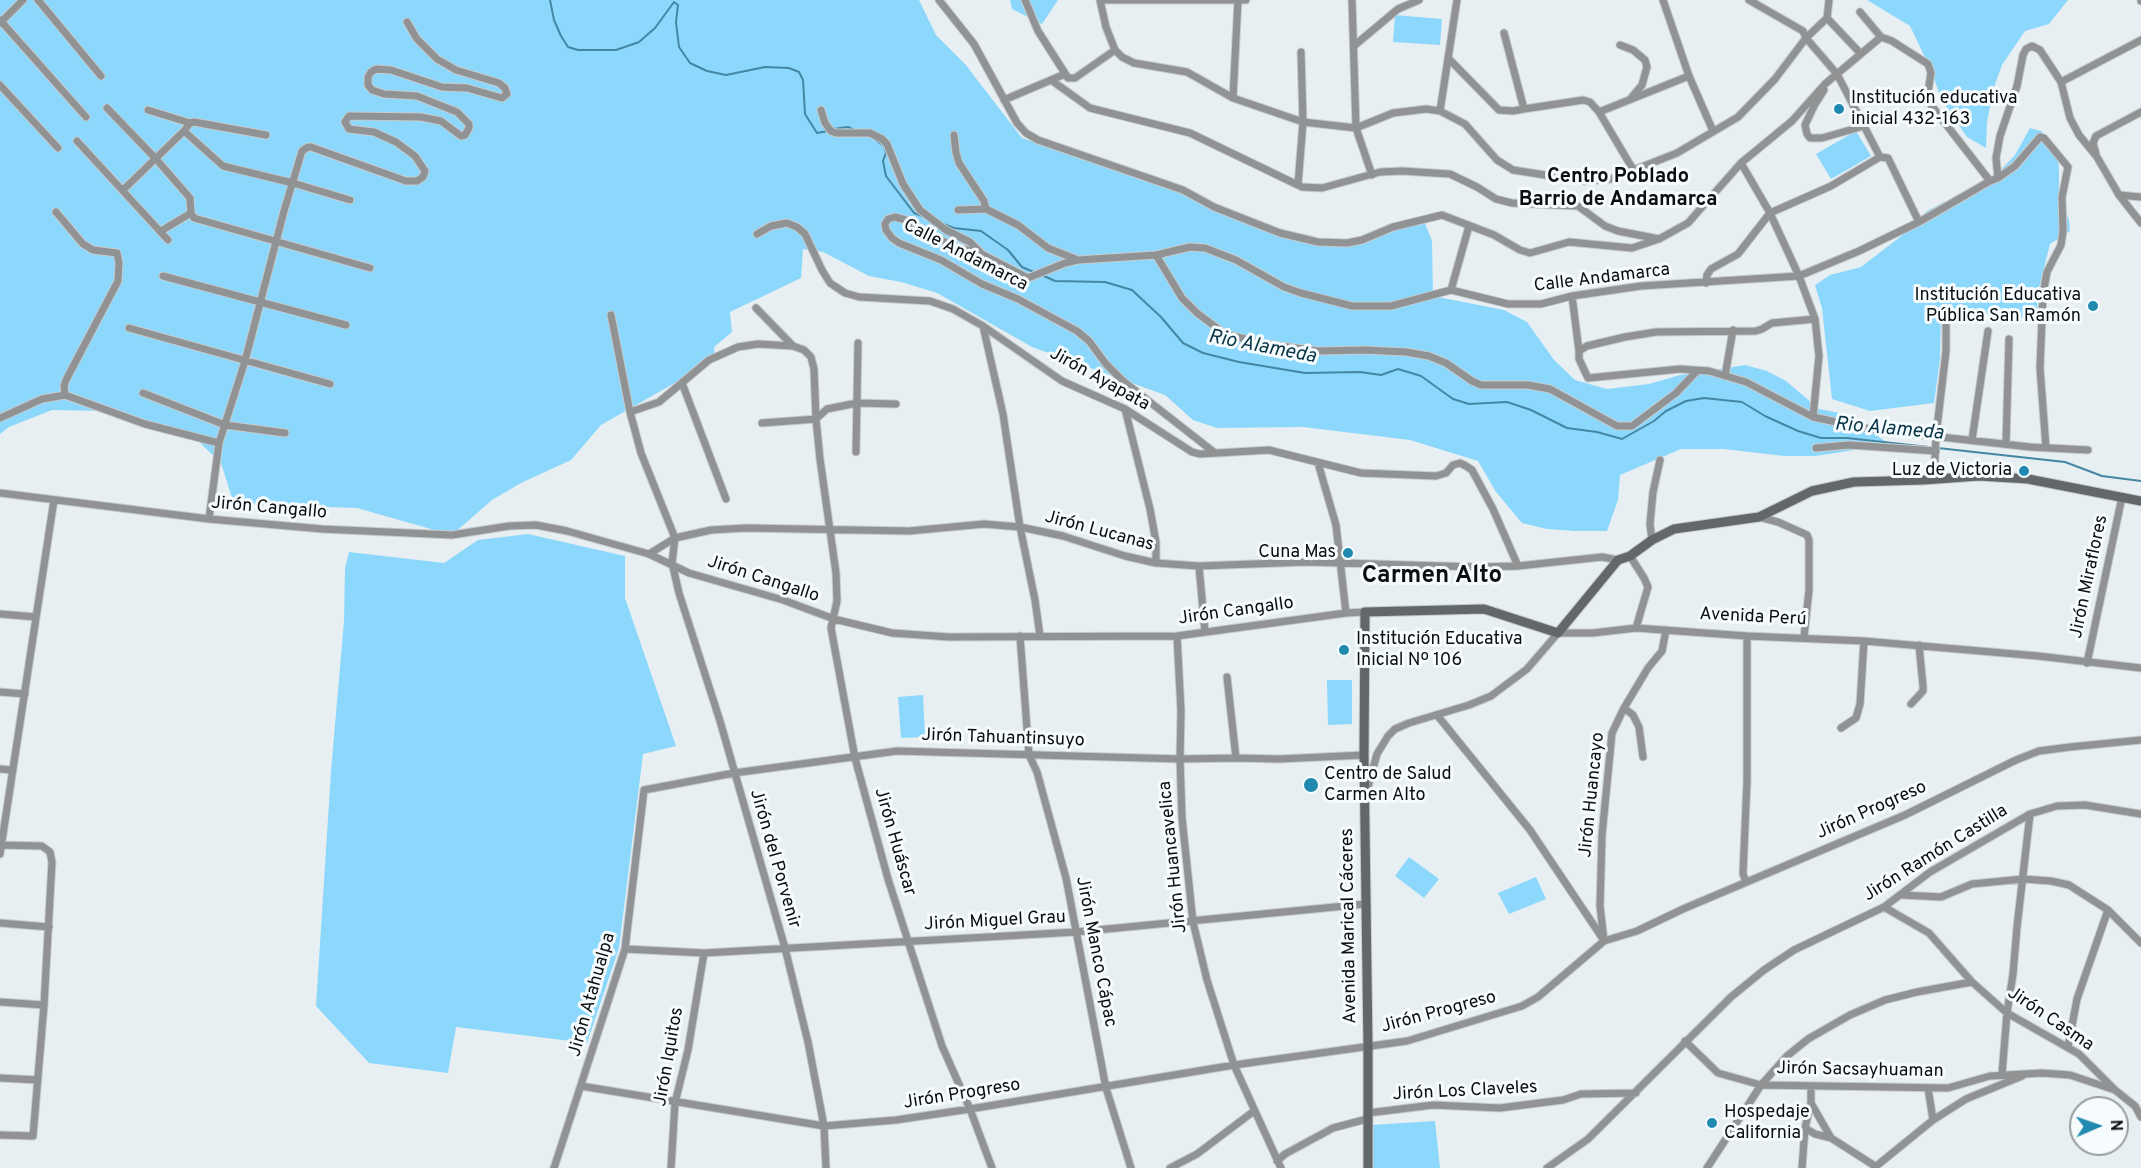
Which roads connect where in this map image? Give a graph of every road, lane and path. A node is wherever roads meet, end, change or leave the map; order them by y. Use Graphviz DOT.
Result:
graph roads {
  1 [pos="23,0"];
  2 [pos="38,0"];
  3 [pos="939,0"];
  4 [pos="1025,0"];
  5 [pos="1100,0"];
  6 [pos="1238,0"];
  7 [pos="1246,0"];
  8 [pos="1352,0"];
  9 [pos="1417,0"];
  10 [pos="1424,0"];
  11 [pos="1457,0"];
  12 [pos="1663,0"];
  13 [pos="1749,0"];
  14 [pos="1829,0"];
  15 [pos="1860,12"];
  16 [pos="1827,18"];
  17 [pos="0,22"];
  18 [pos="406,22"];
  19 [pos="1504,33"];
  20 [pos="1881,37"];
  21 [pos="1806,38"];
  22 [pos="2141,40"];
  23 [pos="1355,45"];
  24 [pos="1620,45"];
  25 [pos="1115,50"];
  26 [pos="1301,52"];
  27 [pos="1861,54"];
  28 [pos="1448,58"];
  29 [pos="1065,74"];
  30 [pos="1837,75"];
  31 [pos="101,76"];
  32 [pos="1689,76"];
  33 [pos="1051,80"];
  34 [pos="2061,82"];
  35 [pos="0,85"];
  36 [pos="1233,98"];
  37 [pos="1630,99"];
  38 [pos="1004,100"];
  39 [pos="107,108"];
  40 [pos="1524,109"];
  41 [pos="148,110"];
  42 [pos="821,110"];
  43 [pos="1440,111"];
  44 [pos="1599,112"];
  45 [pos="2141,112"];
  46 [pos="86,117"];
  47 [pos="1303,122"];
  48 [pos="190,123"];
  49 [pos="1864,126"];
  50 [pos="1356,128"];
  51 [pos="184,131"];
  52 [pos="1713,131"];
  53 [pos="266,135"];
  54 [pos="954,135"];
  55 [pos="77,141"];
  56 [pos="58,148"];
  57 [pos="1880,157"];
  58 [pos="2097,157"];
  59 [pos="156,159"];
  60 [pos="1741,163"];
  61 [pos="1634,171"];
  62 [pos="1372,175"];
  63 [pos="1998,178"];
  64 [pos="1990,181"];
  65 [pos="293,183"];
  66 [pos="1298,185"];
  67 [pos="123,190"];
  68 [pos="2119,195"];
  69 [pos="2141,197"];
  70 [pos="350,200"];
  71 [pos="986,209"];
  72 [pos="958,210"];
  73 [pos="56,212"];
  74 [pos="191,213"];
  75 [pos="1770,213"];
  76 [pos="1919,222"];
  77 [pos="2141,223"];
  78 [pos="1469,226"];
  79 [pos="161,231"];
  80 [pos="757,234"];
  81 [pos="1659,239"];
  82 [pos="168,240"];
  83 [pos="277,241"];
  84 [pos="982,254"];
  85 [pos="1156,255"];
  86 [pos="1078,260"];
  87 [pos="370,268"];
  88 [pos="163,276"];
  89 [pos="1798,276"];
  90 [pos="1706,283"];
  91 [pos="1451,290"];
  92 [pos="1572,296"];
  93 [pos="261,302"];
  94 [pos="756,308"];
  95 [pos="611,315"];
  96 [pos="1946,317"];
  97 [pos="1815,319"];
  98 [pos="346,325"];
  99 [pos="983,326"];
  100 [pos="129,328"];
  101 [pos="1732,330"];
  102 [pos="1988,331"];
  103 [pos="2009,339"];
  104 [pos="858,343"];
  105 [pos="793,346"];
  106 [pos="1579,351"];
  107 [pos="245,361"];
  108 [pos="1697,371"];
  109 [pos="1725,376"];
  110 [pos="682,383"];
  111 [pos="330,384"];
  112 [pos="143,393"];
  113 [pos="65,395"];
  114 [pos="858,403"];
  115 [pos="896,404"];
  116 [pos="1125,409"];
  117 [pos="630,412"];
  118 [pos="1813,417"];
  119 [pos="0,418"];
  120 [pos="816,419"];
  121 [pos="762,423"];
  122 [pos="225,426"];
  123 [pos="285,433"];
  124 [pos="1936,438"];
  125 [pos="1972,440"];
  126 [pos="219,443"];
  127 [pos="2006,444"];
  128 [pos="1816,448"];
  129 [pos="2046,448"];
  130 [pos="1936,450"];
  131 [pos="2088,450"];
  132 [pos="856,452"];
  133 [pos="1215,453"];
  134 [pos="1660,460"];
  135 [pos="1318,463"];
  136 [pos="1934,479"];
  137 [pos="0,493"];
  138 [pos="2122,497"];
  139 [pos="726,499"];
  140 [pos="54,500"];
  141 [pos="2141,501"];
  142 [pos="1759,517"];
  143 [pos="208,519"];
  144 [pos="1020,527"];
  145 [pos="828,530"];
  146 [pos="675,538"];
  147 [pos="1652,540"];
  148 [pos="649,554"];
  149 [pos="1630,556"];
  150 [pos="1618,560"];
  151 [pos="1340,562"];
  152 [pos="1156,563"];
  153 [pos="672,564"];
  154 [pos="1199,566"];
  155 [pos="1518,566"];
  156 [pos="1365,612"];
  157 [pos="1346,613"];
  158 [pos="0,614"];
  159 [pos="36,617"];
  160 [pos="834,619"];
  161 [pos="1636,628"];
  162 [pos="1666,630"];
  163 [pos="1205,632"];
  164 [pos="1557,633"];
  165 [pos="1020,636"];
  166 [pos="1040,636"];
  167 [pos="1177,636"];
  168 [pos="1747,636"];
  169 [pos="1804,638"];
  170 [pos="1864,641"];
  171 [pos="1919,645"];
  172 [pos="2087,663"];
  173 [pos="2141,669"];
  174 [pos="1227,677"];
  175 [pos="0,692"];
  176 [pos="25,694"];
  177 [pos="1911,704"];
  178 [pos="1624,708"];
  179 [pos="1437,715"];
  180 [pos="1841,728"];
  181 [pos="2141,740"];
  182 [pos="1029,755"];
  183 [pos="1364,755"];
  184 [pos="1642,757"];
  185 [pos="855,758"];
  186 [pos="1236,758"];
  187 [pos="1180,759"];
  188 [pos="0,769"];
  189 [pos="12,770"];
  190 [pos="734,773"];
  191 [pos="644,790"];
  192 [pos="1365,799"];
  193 [pos="2141,813"];
  194 [pos="2030,814"];
  195 [pos="1,845"];
  196 [pos="0,854"];
  197 [pos="2023,879"];
  198 [pos="1746,882"];
  199 [pos="1902,895"];
  200 [pos="1366,904"];
  201 [pos="1884,907"];
  202 [pos="2108,910"];
  203 [pos="1193,922"];
  204 [pos="0,923"];
  205 [pos="49,927"];
  206 [pos="1076,932"];
  207 [pos="1604,941"];
  208 [pos="908,942"];
  209 [pos="2141,943"];
  210 [pos="784,948"];
  211 [pos="625,950"];
  212 [pos="704,952"];
  213 [pos="1972,981"];
  214 [pos="0,1002"];
  215 [pos="44,1005"];
  216 [pos="2007,1013"];
  217 [pos="1686,1041"];
  218 [pos="1368,1047"];
  219 [pos="2068,1047"];
  220 [pos="1234,1065"];
  221 [pos="2002,1074"];
  222 [pos="2026,1075"];
  223 [pos="0,1078"];
  224 [pos="38,1080"];
  225 [pos="1761,1085"];
  226 [pos="581,1086"];
  227 [pos="1811,1087"];
  228 [pos="1106,1088"];
  229 [pos="1928,1089"];
  230 [pos="2115,1090"];
  231 [pos="1636,1093"];
  232 [pos="1811,1102"];
  233 [pos="675,1103"];
  234 [pos="970,1109"];
  235 [pos="1254,1111"];
  236 [pos="1367,1116"];
  237 [pos="2141,1117"];
  238 [pos="1933,1120"];
  239 [pos="824,1126"];
  240 [pos="1805,1128"];
  241 [pos="0,1135"];
  242 [pos="1832,1138"];
  243 [pos="1279,1165"];
  244 [pos="1875,1167"];
  245 [pos="554,1168"];
  246 [pos="671,1168"];
  247 [pos="826,1168"];
  248 [pos="992,1168"];
  249 [pos="1131,1168"];
  250 [pos="1170,1168"];
  251 [pos="1368,1168"];
  252 [pos="1547,1168"];
  253 [pos="1707,1168"];
  254 [pos="1802,1168"];
  1 -- 17 [label="street"];
  2 -- 31 [label="street"];
  3 -- 38 [label="street"];
  4 -- 29 [label="street"];
  5 -- 6 [label="street"];
  5 -- 25 [label="street"];
  6 -- 7 [label="street"];
  6 -- 36 [label="street"];
  8 -- 23 [label="street"];
  9 -- 10 [label="street"];
  9 -- 23 [label="street"];
  11 -- 28 [label="street"];
  12 -- 32 [label="street"];
  13 -- 21 [label="street"];
  14 -- 16 [label="street"];
  15 -- 20 [label="street"];
  16 -- 21 [label="street"];
  16 -- 27 [label="street"];
  17 -- 46 [label="street"];
  18 -- 65 [label="street"];
  19 -- 40 [label="street"];
  20 -- 27 [label="street"];
  20 -- 64 [label="street"];
  21 -- 30 [label="street"];
  21 -- 52 [label="street"];
  22 -- 34 [label="street"];
  23 -- 50 [label="street"];
  24 -- 37 [label="street"];
  25 -- 29 [label="street"];
  25 -- 36 [label="street"];
  26 -- 47 [label="street"];
  27 -- 30 [label="street"];
  28 -- 40 [label="street"];
  28 -- 43 [label="street"];
  29 -- 33 [label="street"];
  30 -- 49 [label="street"];
  30 -- 49 [label="street"];
  30 -- 60 [label="street"];
  32 -- 37 [label="street"];
  32 -- 52 [label="street"];
  33 -- 38 [label="street"];
  33 -- 66 [label="street"];
  34 -- 58 [label="street"];
  34 -- 63 [label="street"];
  35 -- 56 [label="street"];
  36 -- 47 [label="street"];
  37 -- 44 [label="street"];
  38 -- 78 [label="street"];
  39 -- 59 [label="street"];
  40 -- 44 [label="street"];
  41 -- 48 [label="street"];
  42 -- 84 [label="street"];
  43 -- 50 [label="street"];
  43 -- 61 [label="street"];
  44 -- 61 [label="street"];
  45 -- 58 [label="street"];
  47 -- 50 [label="street"];
  47 -- 66 [label="street"];
  48 -- 51 [label="street"];
  48 -- 53 [label="street"];
  49 -- 57 [label="street"];
  50 -- 62 [label="street"];
  51 -- 59 [label="street"];
  51 -- 65 [label="street"];
  52 -- 61 [label="street"];
  54 -- 71 [label="street"];
  55 -- 67 [label="street"];
  57 -- 75 [label="street"];
  57 -- 76 [label="street"];
  58 -- 68 [label="street"];
  59 -- 67 [label="street"];
  59 -- 74 [label="street"];
  60 -- 75 [label="street"];
  60 -- 81 [label="street"];
  62 -- 66 [label="street"];
  62 -- 81 [label="street"];
  63 -- 64 [label="street, Calle Andamarca"];
  63 -- 129 [label="street, Calle Andamarca"];
  64 -- 76 [label="street, Calle Andamarca"];
  65 -- 70 [label="street"];
  65 -- 83 [label="street"];
  67 -- 79 [label="street"];
  68 -- 69 [label="street"];
  68 -- 77 [label="street"];
  71 -- 72 [label="street"];
  71 -- 86 [label="street"];
  73 -- 113 [label="street"];
  74 -- 79 [label="street"];
  74 -- 83 [label="street"];
  75 -- 89 [label="street"];
  75 -- 90 [label="street"];
  76 -- 89 [label="street, Calle Andamarca"];
  78 -- 81 [label="street"];
  78 -- 91 [label="street"];
  79 -- 82 [label="street"];
  80 -- 99 [label="street, Jirón Ayapata"];
  83 -- 87 [label="street"];
  83 -- 93 [label="street"];
  84 -- 86 [label="street, Calle Andamarca"];
  84 -- 133 [label="street, Calle Andamarca"];
  85 -- 86 [label="street, Calle Andamarca"];
  85 -- 91 [label="street, Calle Andamarca"];
  85 -- 108 [label="street"];
  88 -- 93 [label="street"];
  89 -- 90 [label="street, Calle Andamarca"];
  89 -- 97 [label="street"];
  90 -- 92 [label="street, Calle Andamarca"];
  91 -- 92 [label="street, Calle Andamarca"];
  92 -- 106 [label="street"];
  93 -- 98 [label="street"];
  93 -- 107 [label="street"];
  94 -- 105 [label="street"];
  95 -- 117 [label="street"];
  96 -- 124 [label="street"];
  97 -- 101 [label="street"];
  97 -- 118 [label="street"];
  99 -- 116 [label="street, Jirón Ayapata"];
  99 -- 144 [label="street"];
  100 -- 107 [label="street"];
  101 -- 106 [label="street"];
  101 -- 109 [label="street"];
  102 -- 125 [label="street"];
  103 -- 127 [label="street"];
  104 -- 114 [label="street"];
  105 -- 110 [label="street"];
  105 -- 120 [label="street, Jirón Huáscar"];
  106 -- 108 [label="street"];
  107 -- 111 [label="street"];
  107 -- 122 [label="street"];
  108 -- 109 [label="street"];
  109 -- 118 [label="street"];
  110 -- 117 [label="street"];
  110 -- 139 [label="street"];
  112 -- 122 [label="street"];
  113 -- 119 [label="street"];
  113 -- 126 [label="street"];
  114 -- 115 [label="street"];
  114 -- 120 [label="street"];
  114 -- 132 [label="street"];
  116 -- 133 [label="street, Jirón Ayapata"];
  116 -- 152 [label="street"];
  117 -- 146 [label="street"];
  118 -- 124 [label="street"];
  120 -- 121 [label="street"];
  120 -- 145 [label="street, Jirón Huáscar"];
  122 -- 123 [label="street"];
  122 -- 126 [label="street"];
  124 -- 125 [label="street"];
  124 -- 130 [label="street"];
  125 -- 127 [label="street"];
  126 -- 143 [label="street"];
  127 -- 129 [label="street"];
  128 -- 130 [label="street"];
  129 -- 131 [label="street"];
  130 -- 136 [label="street"];
  133 -- 135 [label="street, Jirón Ayapata"];
  134 -- 147 [label="street"];
  135 -- 151 [label="street"];
  135 -- 155 [label="street, Jirón Ayapata"];
  136 -- 138 [label="street"];
  136 -- 142 [label="street"];
  137 -- 140 [label="street, Jirón Cangallo"];
  138 -- 141 [label="street"];
  138 -- 172 [label="street, Jirón Miraflores"];
  140 -- 143 [label="street, Jirón Cangallo"];
  140 -- 159 [label="street"];
  142 -- 147 [label="street"];
  142 -- 169 [label="street"];
  143 -- 148 [label="street, Jirón Cangallo"];
  144 -- 145 [label="street, Jirón Lucanas"];
  144 -- 152 [label="street, Jirón Lucanas"];
  144 -- 166 [label="street"];
  145 -- 146 [label="street, Jirón Lucanas"];
  145 -- 160 [label="street, Jirón Huáscar"];
  146 -- 148 [label="street, Jirón Lucanas"];
  146 -- 153 [label="street, Jirón del Porvenir"];
  147 -- 149 [label="street"];
  148 -- 153 [label="street, Jirón Cangallo"];
  149 -- 150 [label="street"];
  149 -- 161 [label="street"];
  150 -- 155 [label="street, Jirón Lucanas"];
  150 -- 164 [label="street"];
  151 -- 154 [label="street, Jirón Lucanas"];
  151 -- 155 [label="street, Jirón Lucanas"];
  151 -- 157 [label="street"];
  152 -- 154 [label="street, Jirón Lucanas"];
  153 -- 160 [label="street, Jirón Cangallo"];
  153 -- 190 [label="street, Jirón del Porvenir"];
  154 -- 163 [label="street"];
  156 -- 157 [label="street, Jirón Cangallo"];
  156 -- 164 [label="street, Avenida Perú"];
  156 -- 183 [label="street, Avenida Marical Cáceres"];
  157 -- 163 [label="street, Jirón Cangallo"];
  158 -- 159 [label="street"];
  159 -- 176 [label="street"];
  160 -- 165 [label="street, Jirón Cangallo"];
  160 -- 185 [label="street, Jirón Huáscar"];
  161 -- 162 [label="street, Avenida Perú"];
  161 -- 164 [label="street, Avenida Perú"];
  162 -- 168 [label="street, Avenida Perú"];
  162 -- 178 [label="street, Jirón Huancayo"];
  163 -- 167 [label="street, Jirón Cangallo"];
  164 -- 179 [label="street"];
  165 -- 166 [label="street, Jirón Cangallo"];
  165 -- 182 [label="street, Jirón Manco Cápac"];
  166 -- 167 [label="street, Jirón Cangallo"];
  167 -- 187 [label="street, Jirón Huancavelica"];
  168 -- 169 [label="street, Avenida Perú"];
  168 -- 198 [label="street"];
  169 -- 170 [label="street, Avenida Perú"];
  170 -- 171 [label="street, Avenida Perú"];
  170 -- 180 [label="street"];
  171 -- 172 [label="street, Avenida Perú"];
  171 -- 177 [label="street"];
  172 -- 173 [label="street, Avenida Perú"];
  174 -- 186 [label="street"];
  175 -- 176 [label="street"];
  176 -- 189 [label="street"];
  178 -- 184 [label="street"];
  178 -- 207 [label="street, Jirón Huancayo"];
  179 -- 192 [label="street"];
  179 -- 207 [label="street"];
  181 -- 198 [label="street, Jirón Progreso"];
  182 -- 185 [label="street, Jirón Tahuantinsuyo"];
  182 -- 187 [label="street, Jirón Tahuantinsuyo"];
  182 -- 206 [label="street, Jirón Manco Cápac"];
  183 -- 186 [label="street, Jirón Tahuantinsuyo"];
  183 -- 192 [label="street, Avenida Marical Cáceres"];
  185 -- 190 [label="street, Jirón Tahuantinsuyo"];
  185 -- 208 [label="street, Jirón Huáscar"];
  186 -- 187 [label="street, Jirón Tahuantinsuyo"];
  187 -- 203 [label="street, Jirón Huancavelica"];
  188 -- 189 [label="street"];
  189 -- 195 [label="street"];
  190 -- 191 [label="street, Jirón Tahuantinsuyo"];
  190 -- 210 [label="street, Jirón del Porvenir"];
  191 -- 211 [label="street, Jirón Atahualpa"];
  192 -- 200 [label="street, Avenida Marical Cáceres"];
  193 -- 194 [label="street, Jirón Ramón Castilla"];
  194 -- 197 [label="street"];
  194 -- 199 [label="street, Jirón Ramón Castilla"];
  195 -- 196 [label="street"];
  195 -- 205 [label="street"];
  197 -- 199 [label="street"];
  197 -- 202 [label="street"];
  197 -- 216 [label="street"];
  198 -- 207 [label="street, Jirón Progreso"];
  199 -- 201 [label="street, Jirón Ramón Castilla"];
  200 -- 203 [label="street, Jirón Miguel Grau"];
  200 -- 218 [label="street, Avenida Marical Cáceres"];
  201 -- 213 [label="street, Jirón Casma"];
  201 -- 217 [label="street, Jirón Ramón Castilla"];
  202 -- 209 [label="street"];
  202 -- 219 [label="street"];
  203 -- 206 [label="street, Jirón Miguel Grau"];
  203 -- 220 [label="street, Jirón Huancavelica"];
  204 -- 205 [label="street"];
  205 -- 215 [label="street"];
  206 -- 208 [label="street, Jirón Miguel Grau"];
  206 -- 228 [label="street, Jirón Manco Cápac"];
  207 -- 218 [label="street, Jirón Progreso"];
  208 -- 210 [label="street, Jirón Miguel Grau"];
  208 -- 234 [label="street, Jirón Huáscar"];
  210 -- 212 [label="street, Jirón Miguel Grau"];
  210 -- 239 [label="street, Jirón del Porvenir"];
  211 -- 212 [label="street, Jirón Miguel Grau"];
  211 -- 226 [label="street, Jirón Atahualpa"];
  212 -- 233 [label="street, Jirón Iquitos"];
  213 -- 216 [label="street, Jirón Casma"];
  213 -- 225 [label="street"];
  214 -- 215 [label="street"];
  215 -- 224 [label="street"];
  216 -- 219 [label="street, Jirón Casma"];
  216 -- 221 [label="street"];
  217 -- 225 [label="street, Jirón Sacsayhuaman"];
  217 -- 231 [label="street, Jirón Ramón Castilla"];
  218 -- 220 [label="street, Jirón Progreso"];
  218 -- 236 [label="street, Avenida Marical Cáceres"];
  219 -- 230 [label="street, Jirón Casma"];
  220 -- 228 [label="street, Jirón Progreso"];
  220 -- 235 [label="street, Jirón Huancavelica"];
  221 -- 222 [label="street, Jirón Sacsayhuaman"];
  221 -- 229 [label="street, Jirón Sacsayhuaman"];
  222 -- 230 [label="street, Jirón Sacsayhuaman"];
  222 -- 238 [label="street"];
  223 -- 224 [label="street"];
  224 -- 241 [label="street"];
  225 -- 227 [label="street, Jirón Sacsayhuaman"];
  225 -- 253 [label="street"];
  226 -- 233 [label="street, Jirón Progreso"];
  226 -- 245 [label="street, Jirón Atahualpa"];
  227 -- 229 [label="street, Jirón Sacsayhuaman"];
  227 -- 232 [label="street"];
  228 -- 234 [label="street, Jirón Progreso"];
  228 -- 249 [label="street, Jirón Manco Cápac"];
  229 -- 238 [label="street"];
  230 -- 237 [label="street, Jirón Casma"];
  231 -- 236 [label="street, Jirón Los Claveles"];
  231 -- 252 [label="street, Jirón Ramón Castilla"];
  232 -- 240 [label="street"];
  232 -- 242 [label="street"];
  233 -- 239 [label="street, Jirón Progreso"];
  233 -- 246 [label="street, Jirón Iquitos"];
  234 -- 239 [label="street, Jirón Progreso"];
  234 -- 248 [label="street, Jirón Huáscar"];
  235 -- 243 [label="street, Jirón Huancavelica"];
  235 -- 250 [label="street"];
  236 -- 243 [label="street"];
  236 -- 251 [label="street, Avenida Marical Cáceres"];
  238 -- 244 [label="street"];
  239 -- 247 [label="street, Jirón del Porvenir"];
  240 -- 242 [label="street"];
  240 -- 254 [label="street"];
  242 -- 244 [label="street"];
}
